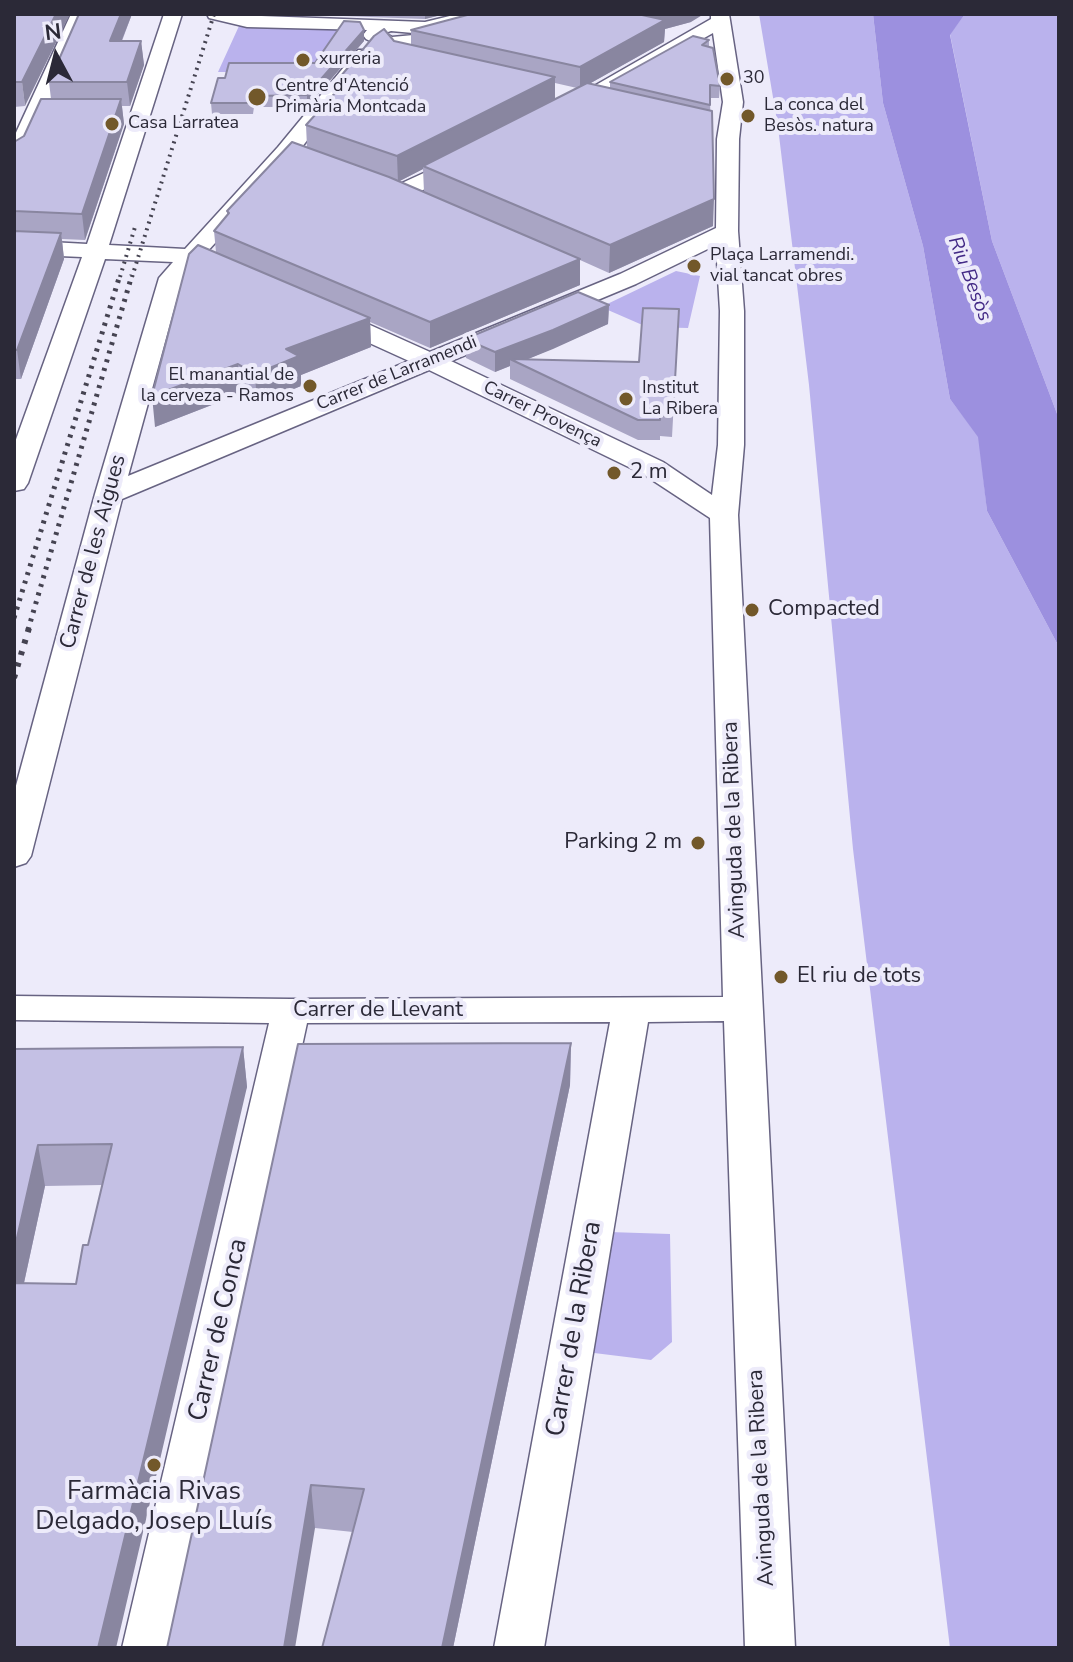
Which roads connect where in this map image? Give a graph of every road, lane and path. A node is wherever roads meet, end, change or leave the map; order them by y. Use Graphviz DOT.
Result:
graph roads {
  1 [pos="80,14"];
  2 [pos="173,14"];
  3 [pos="216,14"];
  4 [pos="480,14"];
  5 [pos="517,14"];
  6 [pos="250,17"];
  7 [pos="720,18"];
  8 [pos="403,31"];
  9 [pos="416,61"];
  10 [pos="553,93"];
  11 [pos="582,100"];
  12 [pos="612,106"];
  13 [pos="24,115"];
  14 [pos="64,115"];
  15 [pos="546,118"];
  16 [pos="286,152"];
  17 [pos="478,153"];
  18 [pos="14,160"];
  19 [pos="312,160"];
  20 [pos="374,183"];
  21 [pos="399,193"];
  22 [pos="426,205"];
  23 [pos="727,231"];
  24 [pos="14,247"];
  25 [pos="95,252"];
  26 [pos="189,256"];
  27 [pos="665,262"];
  28 [pos="223,271"];
  29 [pos="582,274"];
  30 [pos="731,275"];
  31 [pos="610,286"];
  32 [pos="310,308"];
  33 [pos="431,362"];
  34 [pos="22,434"];
  35 [pos="653,468"];
  36 [pos="729,472"];
  37 [pos="14,483"];
  38 [pos="109,494"];
  39 [pos="724,515"];
  40 [pos="14,856"];
  41 [pos="14,1008"];
  42 [pos="742,1009"];
  43 [pos="631,1010"];
  44 [pos="291,1011"];
  45 [pos="147,1648"];
  46 [pos="519,1648"];
  47 [pos="770,1648"];
  1 -- 13 [label="street"];
  2 -- 25 [label="street"];
  3 -- 6 [label="street"];
  4 -- 8 [label="street"];
  5 -- 8 [label="street"];
  6 -- 8 [label="street"];
  7 -- 11 [label="street"];
  7 -- 23 [label="street, Avinguda de la Ribera"];
  8 -- 9 [label="street"];
  8 -- 16 [label="street, Carrer de les Aigues"];
  10 -- 11 [label="street"];
  11 -- 12 [label="street"];
  11 -- 15 [label="street"];
  13 -- 14 [label="street"];
  13 -- 18 [label="street"];
  16 -- 19 [label="street"];
  16 -- 26 [label="street, Carrer de les Aigues"];
  17 -- 21 [label="street"];
  20 -- 21 [label="street"];
  21 -- 22 [label="street"];
  23 -- 27 [label="street, Carrer de Larramendi"];
  23 -- 30 [label="street, Avinguda de la Ribera"];
  24 -- 25 [label="street"];
  25 -- 26 [label="street"];
  25 -- 34 [label="street"];
  26 -- 28 [label="street"];
  26 -- 38 [label="street, Carrer de les Aigues"];
  27 -- 30 [label="street"];
  27 -- 31 [label="street, Carrer de Larramendi"];
  29 -- 31 [label="street"];
  30 -- 36 [label="street, Avinguda de la Ribera"];
  31 -- 33 [label="street, Carrer de Larramendi"];
  32 -- 33 [label="street, Carrer Provença"];
  33 -- 35 [label="street, Carrer Provença"];
  33 -- 38 [label="street, Carrer de Larramendi"];
  34 -- 37 [label="street"];
  35 -- 36 [label="street, Carrer Provença"];
  35 -- 39 [label="street, Carrer Provença"];
  36 -- 39 [label="street, Avinguda de la Ribera"];
  38 -- 40 [label="street, Carrer de les Aigues"];
  39 -- 42 [label="street, Avinguda de la Ribera"];
  41 -- 44 [label="street, Carrer de Llevant"];
  42 -- 43 [label="street, Carrer de Llevant"];
  42 -- 47 [label="street, Avinguda de la Ribera"];
  43 -- 44 [label="street, Carrer de Llevant"];
  43 -- 46 [label="street, Carrer de la Ribera"];
  44 -- 45 [label="street, Carrer de Conca"];
}
